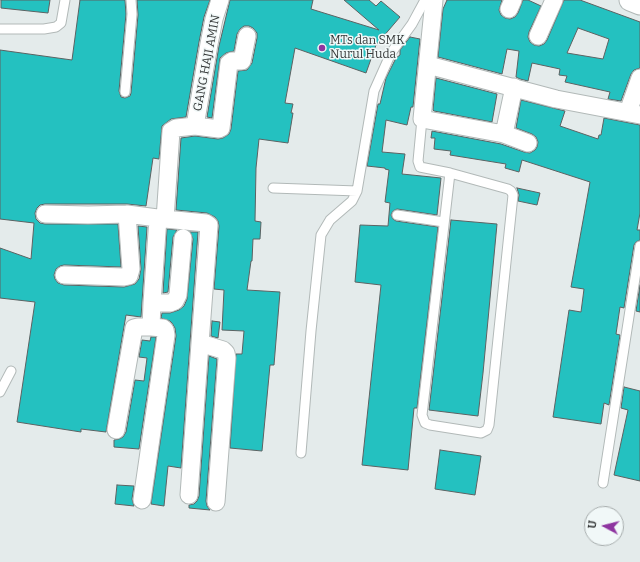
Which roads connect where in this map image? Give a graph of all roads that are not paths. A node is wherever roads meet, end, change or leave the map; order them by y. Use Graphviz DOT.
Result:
graph roads {
  1 [pos="65,0"];
  2 [pos="131,0"];
  3 [pos="220,0"];
  4 [pos="425,0"];
  5 [pos="434,0"];
  6 [pos="554,0"];
  7 [pos="630,0"];
  8 [pos="640,4"];
  9 [pos="0,29"];
  10 [pos="247,36"];
  11 [pos="538,36"];
  12 [pos="428,65"];
  13 [pos="640,78"];
  14 [pos="514,87"];
  15 [pos="125,92"];
  16 [pos="634,113"];
  17 [pos="422,119"];
  18 [pos="195,126"];
  19 [pos="504,134"];
  20 [pos="528,143"];
  21 [pos="450,173"];
  22 [pos="273,188"];
  23 [pos="358,191"];
  24 [pos="45,214"];
  25 [pos="127,214"];
  26 [pos="397,215"];
  27 [pos="161,219"];
  28 [pos="444,222"];
  29 [pos="182,238"];
  30 [pos="640,246"];
  31 [pos="64,275"];
  32 [pos="152,303"];
  33 [pos="151,327"];
  34 [pos="200,343"];
  35 [pos="11,371"];
  36 [pos="0,392"];
  37 [pos="116,430"];
  38 [pos="301,453"];
  39 [pos="602,483"];
  40 [pos="188,495"];
  41 [pos="142,500"];
  42 [pos="216,502"];
  1 -- 9 [label="lane"];
  2 -- 15 [label="lane"];
  3 -- 18 [label="street, GANG HAJI AMIN"];
  4 -- 23 [label="lane"];
  5 -- 12 [label="street"];
  6 -- 11 [label="street"];
  7 -- 8 [label="street"];
  10 -- 18 [label="street"];
  12 -- 14 [label="street"];
  12 -- 17 [label="street"];
  13 -- 16 [label="street"];
  14 -- 16 [label="street"];
  14 -- 19 [label="street"];
  17 -- 19 [label="street"];
  17 -- 21 [label="lane"];
  18 -- 27 [label="street"];
  19 -- 20 [label="street"];
  21 -- 28 [label="lane"];
  21 -- 28 [label="lane"];
  22 -- 23 [label="lane"];
  23 -- 38 [label="lane"];
  24 -- 25 [label="street"];
  25 -- 27 [label="street"];
  25 -- 31 [label="street"];
  26 -- 28 [label="lane"];
  27 -- 32 [label="street"];
  27 -- 34 [label="street"];
  29 -- 32 [label="street"];
  30 -- 39 [label="lane"];
  32 -- 33 [label="street"];
  33 -- 37 [label="street"];
  33 -- 41 [label="street"];
  34 -- 40 [label="street"];
  34 -- 42 [label="street"];
  35 -- 36 [label="lane"];
}
